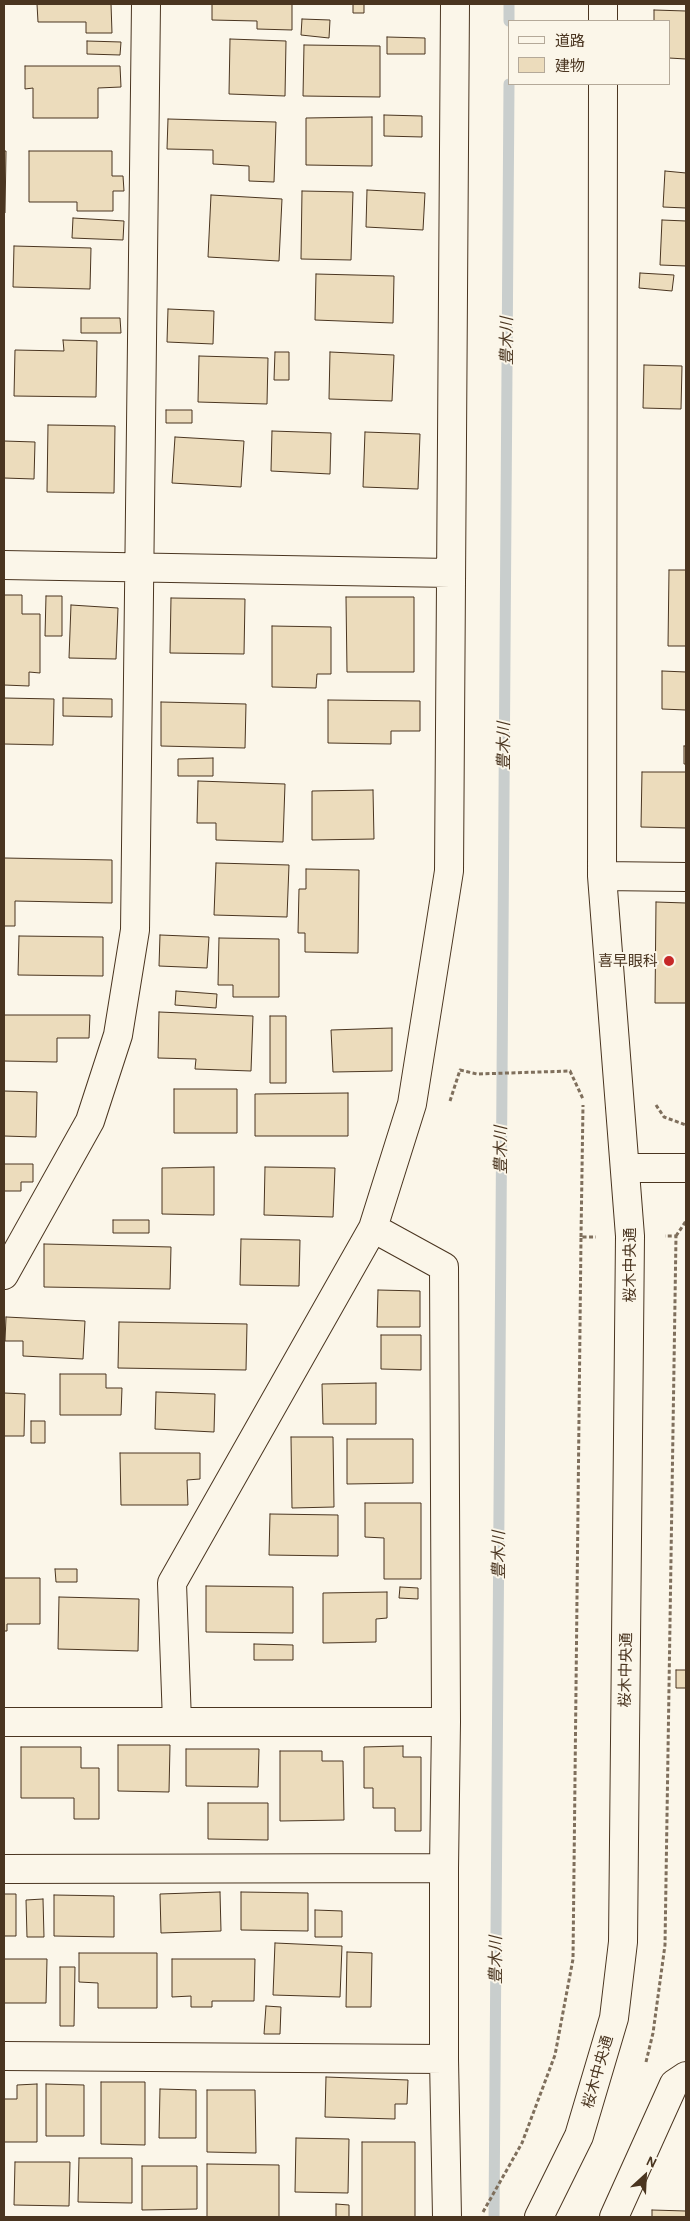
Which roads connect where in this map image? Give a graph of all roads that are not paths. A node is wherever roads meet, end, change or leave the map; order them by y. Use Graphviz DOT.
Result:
graph roads {
  1 [pos="146,4"];
  2 [pos="455,4"];
  3 [pos="603,4"];
  4 [pos="603,20"];
  5 [pos="603,85"];
  6 [pos="4,565"];
  7 [pos="138,566"];
  8 [pos="450,573"];
  9 [pos="602,876"];
  10 [pos="686,877"];
  11 [pos="626,1168"];
  12 [pos="686,1168"];
  13 [pos="373,1228"];
  14 [pos="4,1275"];
  15 [pos="4,1722"];
  16 [pos="177,1722"];
  17 [pos="446,1722"];
  18 [pos="444,1868"];
  19 [pos="4,1869"];
  20 [pos="4,2056"];
  21 [pos="444,2059"];
  22 [pos="686,2076"];
  23 [pos="447,2217"];
  24 [pos="539,2217"];
  25 [pos="614,2217"];
  1 -- 7 [label="street"];
  2 -- 8 [label="street"];
  3 -- 4 [label="street"];
  5 -- 9 [label="street, 桜木中央通"];
  6 -- 7 [label="street"];
  7 -- 8 [label="street"];
  7 -- 14 [label="street"];
  8 -- 13 [label="street"];
  9 -- 10 [label="street"];
  9 -- 11 [label="street, 桜木中央通"];
  11 -- 12 [label="street"];
  11 -- 24 [label="street, 桜木中央通"];
  13 -- 16 [label="street"];
  13 -- 17 [label="street"];
  15 -- 16 [label="street"];
  16 -- 17 [label="street"];
  17 -- 18 [label="street"];
  18 -- 19 [label="street"];
  18 -- 21 [label="street"];
  20 -- 21 [label="street"];
  21 -- 23 [label="street"];
  22 -- 25 [label="street"];
}
